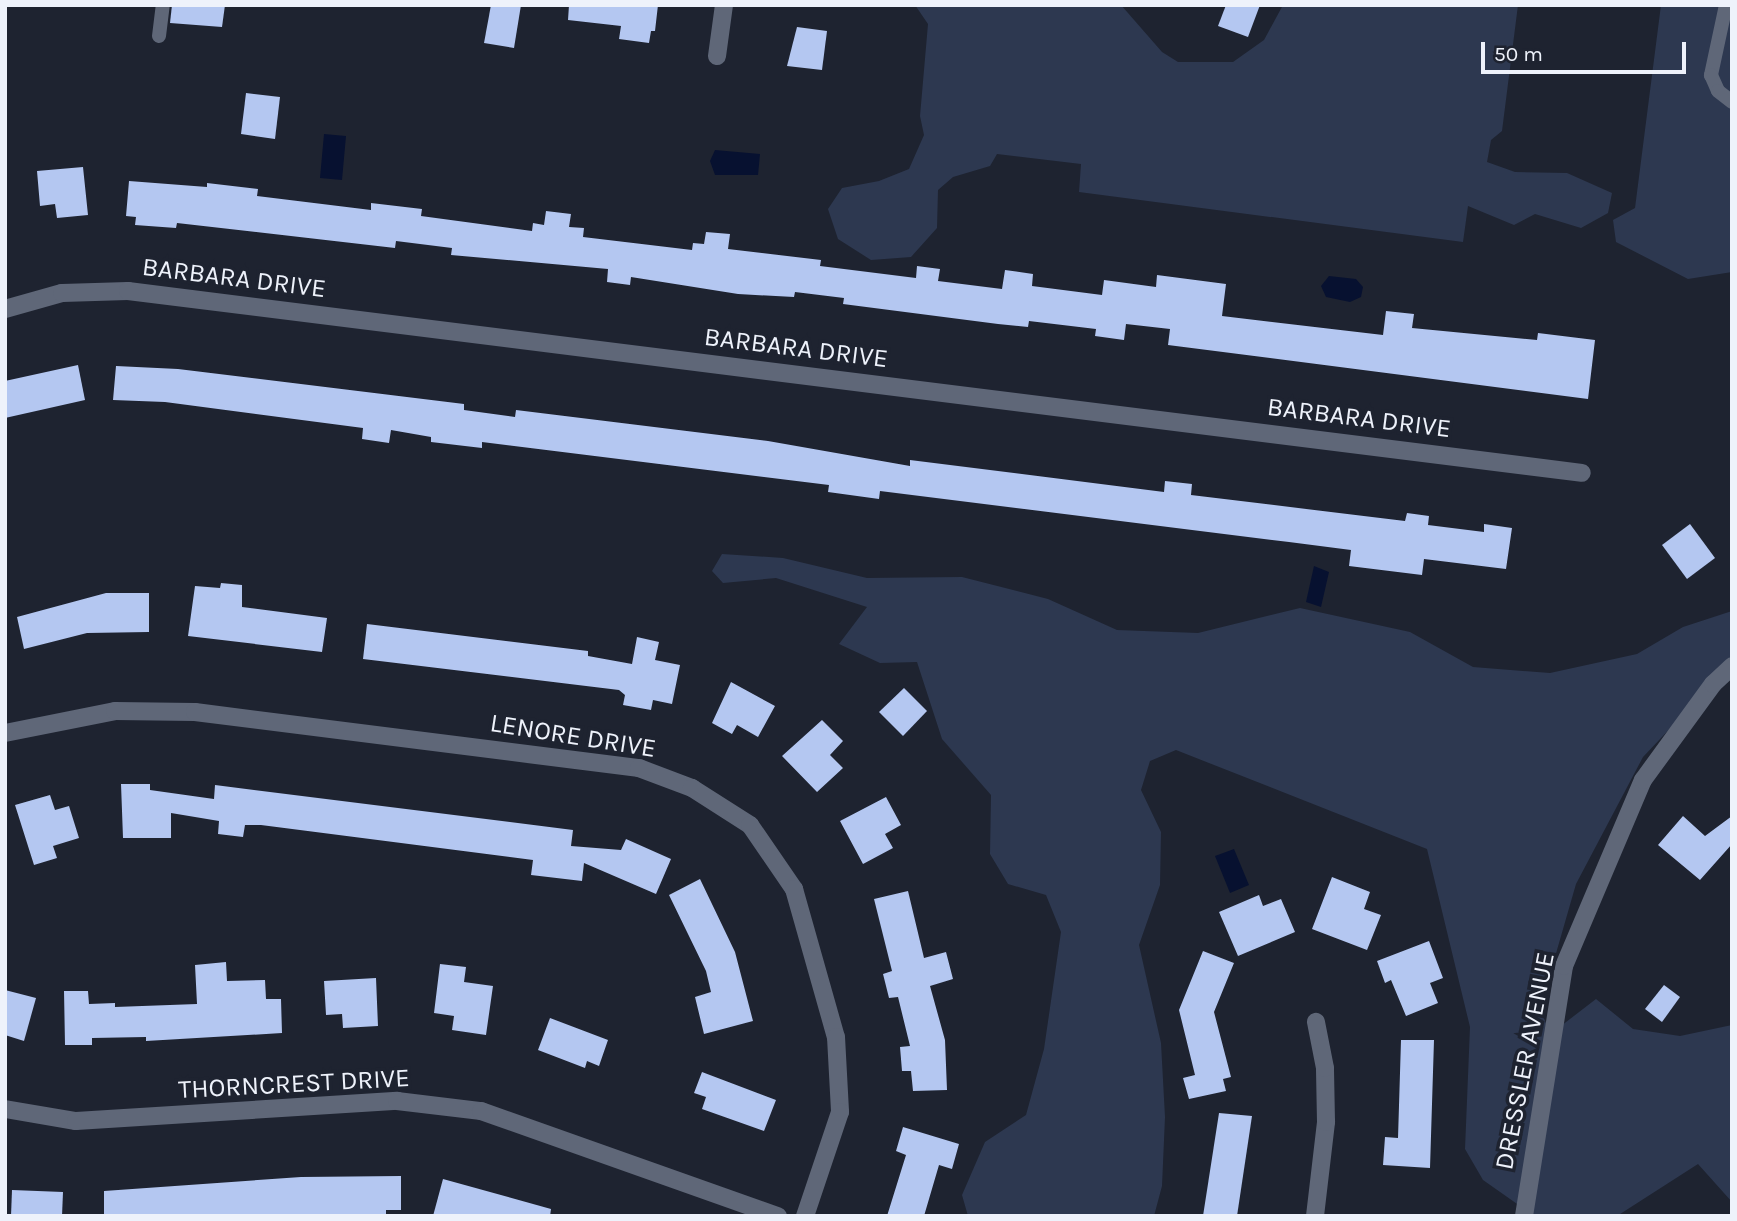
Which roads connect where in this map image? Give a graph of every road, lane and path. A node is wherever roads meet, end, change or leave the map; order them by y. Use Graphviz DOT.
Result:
graph roads {
  1 [pos="163,5"];
  2 [pos="724,5"];
  3 [pos="1726,5"];
  4 [pos="159,36"];
  5 [pos="718,56"];
  6 [pos="1732,102"];
  7 [pos="5,309"];
  8 [pos="1582,473"];
  9 [pos="1732,666"];
  10 [pos="5,733"];
  11 [pos="1317,1023"];
  12 [pos="5,1110"];
  13 [pos="778,1216"];
  14 [pos="805,1216"];
  15 [pos="1314,1216"];
  16 [pos="1524,1216"];
  1 -- 4 [label="lane"];
  2 -- 5 [label="street"];
  3 -- 6 [label="lane"];
  7 -- 8 [label="street, BARBARA DRIVE"];
  9 -- 16 [label="street, DRESSLER AVENUE"];
  10 -- 14 [label="street, LENORE DRIVE"];
  11 -- 15 [label="street"];
  12 -- 13 [label="street, THORNCREST DRIVE"];
}
